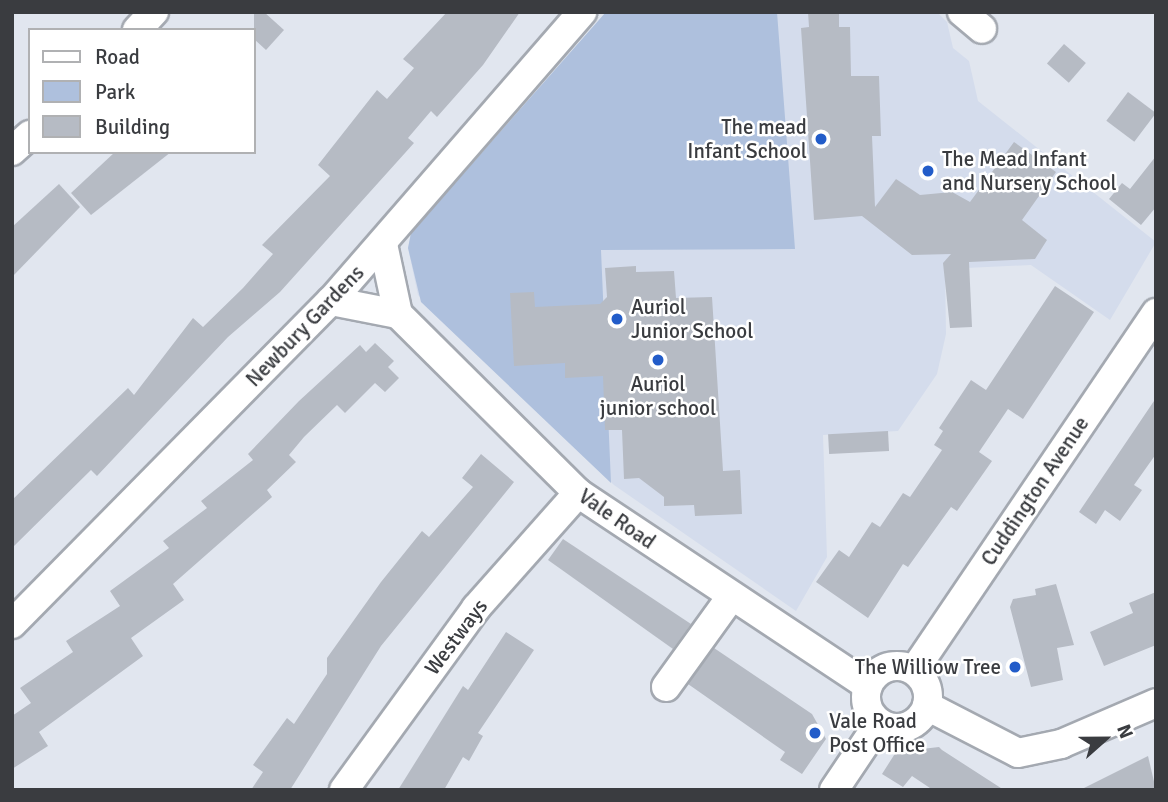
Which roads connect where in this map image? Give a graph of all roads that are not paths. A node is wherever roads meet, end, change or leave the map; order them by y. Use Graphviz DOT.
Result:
graph roads {
  1 [pos="154,12"];
  2 [pos="582,12"];
  3 [pos="139,28"];
  4 [pos="28,137"];
  5 [pos="12,151"];
  6 [pos="383,244"];
  7 [pos="331,301"];
  8 [pos="1156,313"];
  9 [pos="398,314"];
  10 [pos="578,493"];
  11 [pos="731,597"];
  12 [pos="12,624"];
  13 [pos="915,669"];
  14 [pos="868,686"];
  15 [pos="666,687"];
  16 [pos="1156,703"];
  17 [pos="927,706"];
  18 [pos="879,723"];
  19 [pos="344,790"];
  20 [pos="834,790"];
  1 -- 3 [label="street"];
  2 -- 6 [label="street, Newbury Gardens"];
  4 -- 5 [label="street"];
  6 -- 7 [label="street, Newbury Gardens"];
  6 -- 9 [label="street"];
  7 -- 9 [label="street"];
  7 -- 12 [label="street, Newbury Gardens"];
  8 -- 13 [label="street, Cuddington Avenue"];
  9 -- 10 [label="street, Vale Road"];
  10 -- 11 [label="street, Vale Road"];
  10 -- 19 [label="street, Westways"];
  11 -- 14 [label="street, Vale Road"];
  11 -- 15 [label="street"];
  13 -- 14 [label="street"];
  13 -- 17 [label="street"];
  14 -- 18 [label="street"];
  16 -- 17 [label="street"];
  17 -- 18 [label="street"];
  18 -- 20 [label="street"];
}
